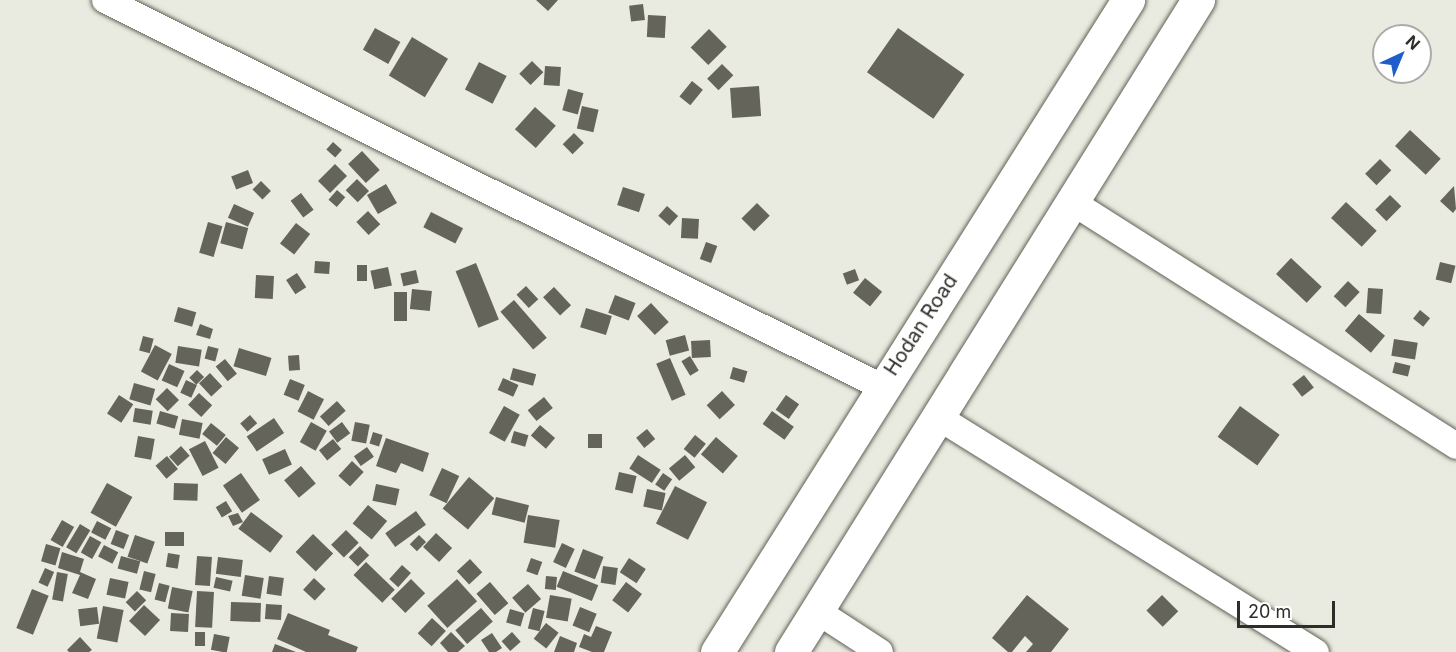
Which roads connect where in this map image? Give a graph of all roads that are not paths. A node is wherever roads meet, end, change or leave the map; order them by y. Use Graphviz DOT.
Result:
graph roads {
  1 [pos="105,0"];
  2 [pos="1128,0"];
  3 [pos="1198,0"];
  4 [pos="1072,202"];
  5 [pos="882,387"];
  6 [pos="938,417"];
  7 [pos="1456,446"];
  8 [pos="817,611"];
  9 [pos="717,652"];
  10 [pos="791,652"];
  11 [pos="880,652"];
  12 [pos="1316,652"];
  1 -- 5 [label="street"];
  2 -- 5 [label="main road, Hodan Road"];
  3 -- 4 [label="main road"];
  4 -- 6 [label="main road"];
  4 -- 7 [label="street"];
  5 -- 9 [label="main road, Hodan Road"];
  6 -- 8 [label="main road"];
  6 -- 12 [label="street"];
  8 -- 10 [label="main road"];
  8 -- 11 [label="street"];
}
